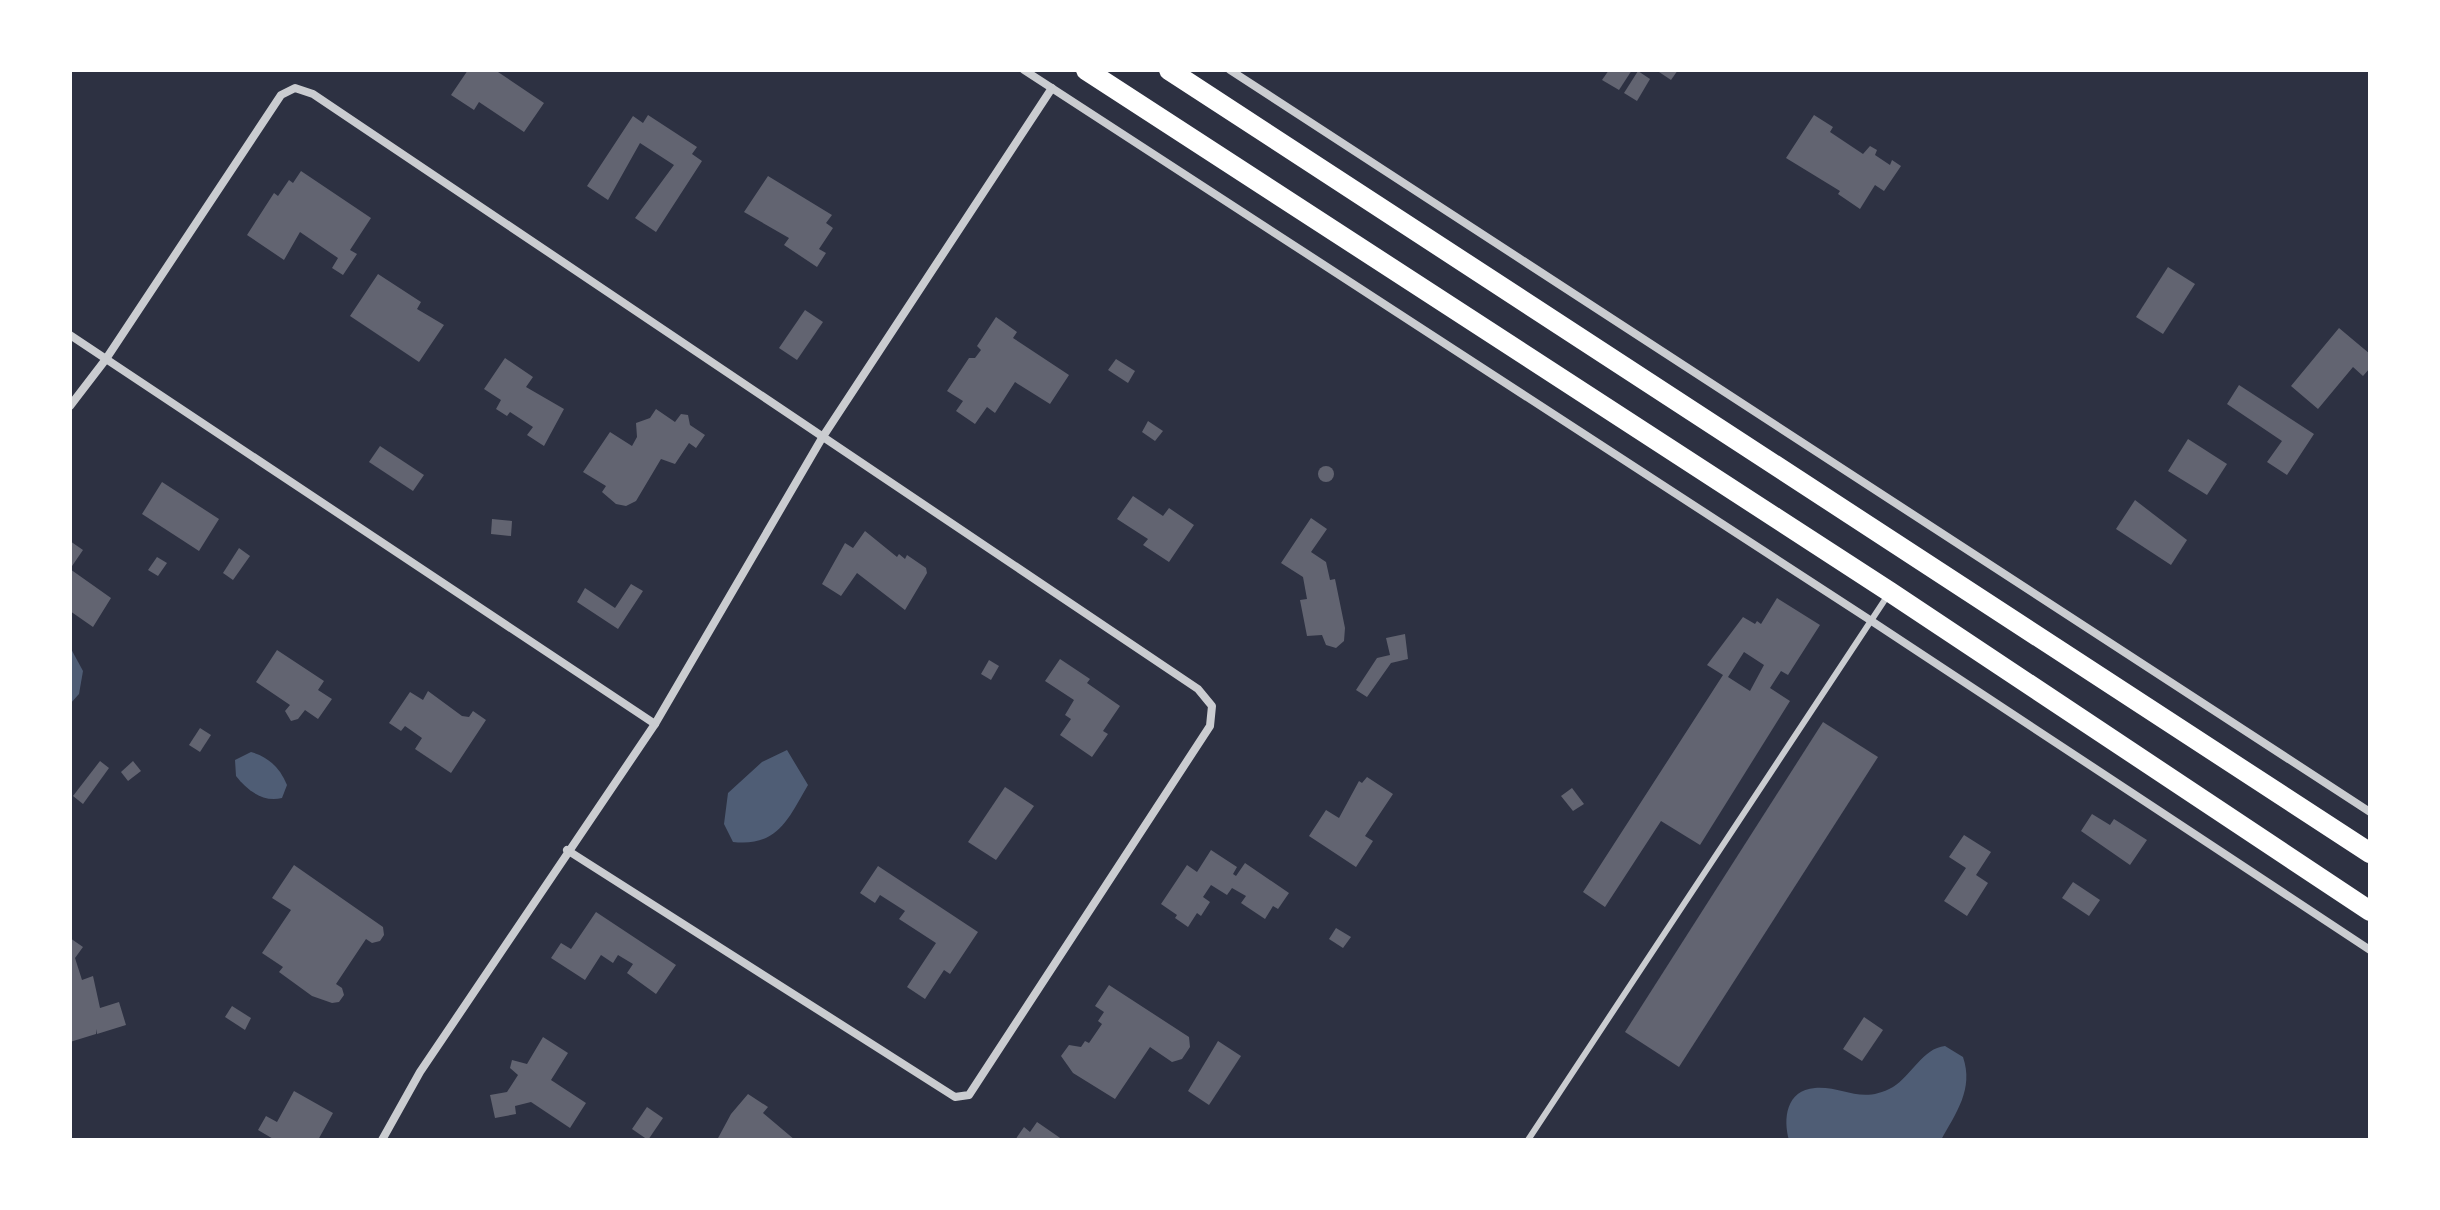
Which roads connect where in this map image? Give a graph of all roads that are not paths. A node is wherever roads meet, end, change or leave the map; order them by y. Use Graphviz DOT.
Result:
graph roads {
  1 [pos="1024,70"];
  2 [pos="1086,70"];
  3 [pos="1169,70"];
  4 [pos="1230,70"];
  5 [pos="1052,88"];
  6 [pos="70,335"];
  7 [pos="106,359"];
  8 [pos="70,406"];
  9 [pos="822,438"];
  10 [pos="1890,592"];
  11 [pos="1870,620"];
  12 [pos="655,724"];
  13 [pos="2370,812"];
  14 [pos="567,850"];
  15 [pos="2370,853"];
  16 [pos="2370,911"];
  17 [pos="2370,950"];
  18 [pos="382,1140"];
  19 [pos="1528,1140"];
  1 -- 5 [label="street"];
  2 -- 10 [label="main road"];
  3 -- 15 [label="main road"];
  4 -- 13 [label="street"];
  5 -- 9 [label="street"];
  5 -- 11 [label="street"];
  6 -- 7 [label="street"];
  7 -- 8 [label="street"];
  7 -- 9 [label="street"];
  7 -- 12 [label="street"];
  9 -- 12 [label="street"];
  9 -- 14 [label="street"];
  10 -- 11 [label="lane"];
  10 -- 16 [label="main road"];
  11 -- 17 [label="street"];
  11 -- 19 [label="lane"];
  12 -- 14 [label="street"];
  14 -- 18 [label="street"];
}
